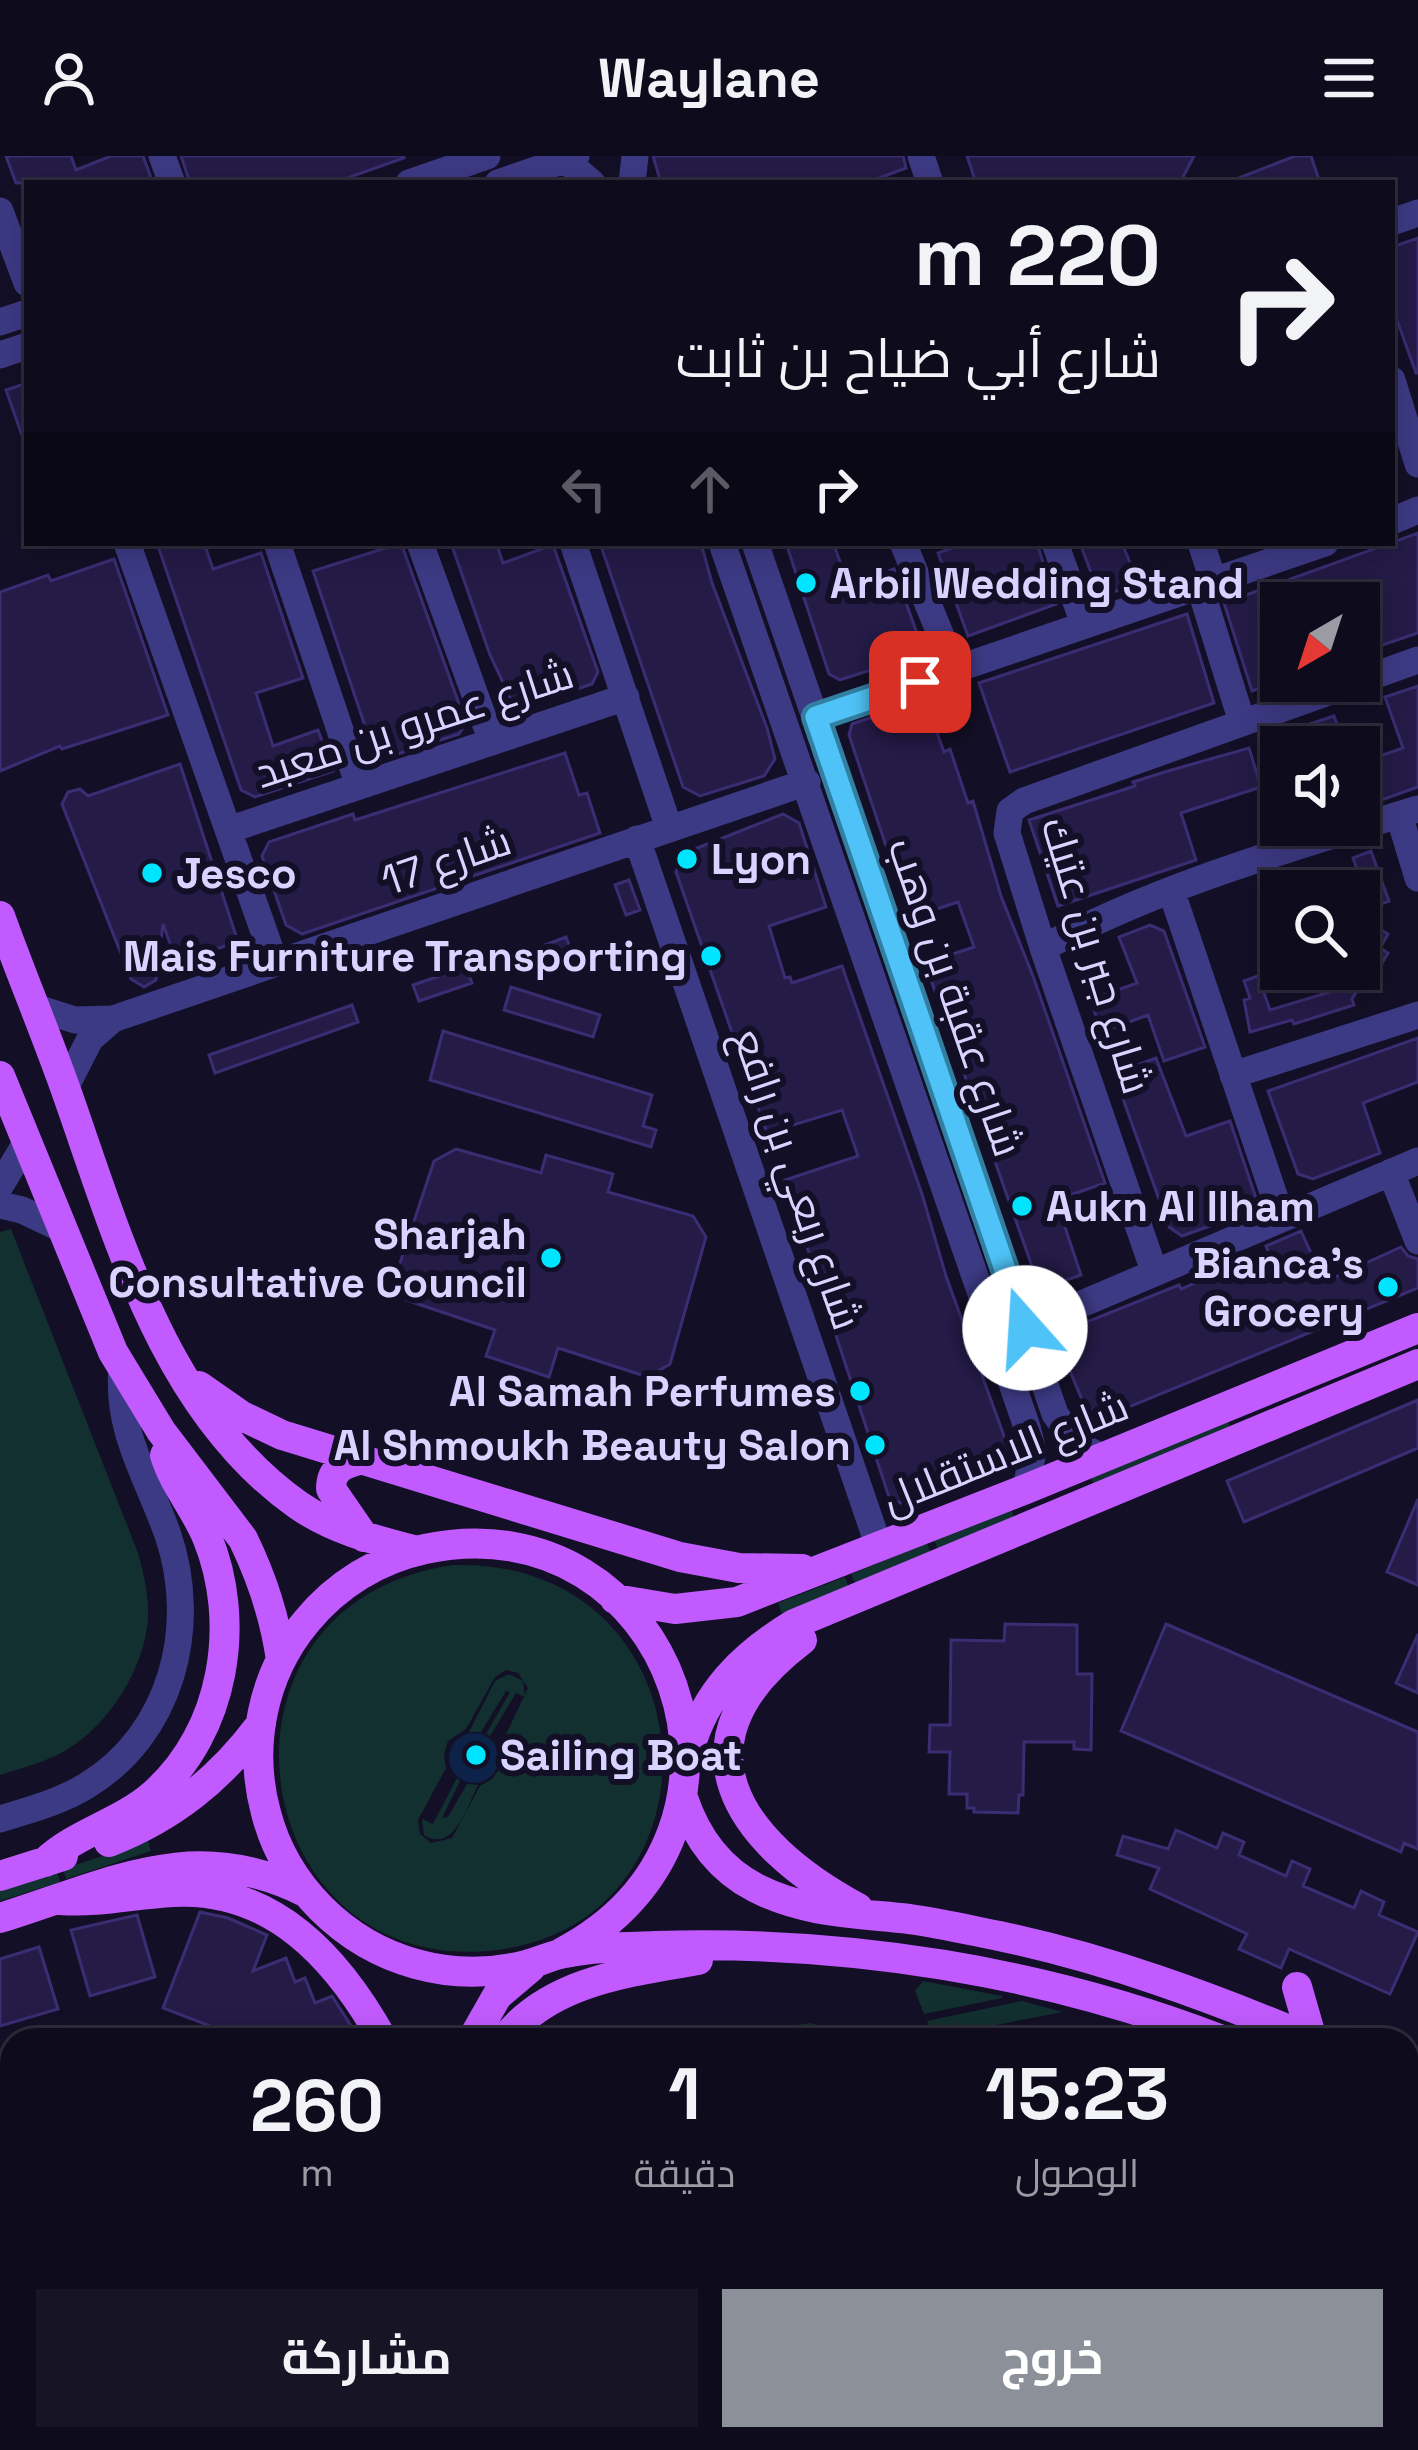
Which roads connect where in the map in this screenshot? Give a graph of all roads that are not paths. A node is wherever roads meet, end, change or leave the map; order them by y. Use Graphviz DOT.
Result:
graph roads {
  1 [pos="487,156"];
  2 [pos="571,158"];
  3 [pos="418,180"];
  4 [pos="507,180"];
  5 [pos="0,211"];
  6 [pos="24,276"];
  7 [pos="1395,390"];
  8 [pos="1418,464"];
  9 [pos="128,546"];
  10 [pos="279,546"];
  11 [pos="421,546"];
  12 [pos="574,546"];
  13 [pos="723,546"];
  14 [pos="756,546"];
  15 [pos="904,546"];
  16 [pos="1055,546"];
  17 [pos="1201,546"];
  18 [pos="1316,546"];
  19 [pos="1206,582"];
  20 [pos="1084,624"];
  21 [pos="1418,660"];
  22 [pos="955,670"];
  23 [pos="626,697"];
  24 [pos="816,717"];
  25 [pos="1242,722"];
  26 [pos="492,742"];
  27 [pos="807,782"];
  28 [pos="359,786"];
  29 [pos="1408,812"];
  30 [pos="668,828"];
  31 [pos="228,830"];
  32 [pos="637,839"];
  33 [pos="1418,878"];
  34 [pos="1171,890"];
  35 [pos="0,916"];
  36 [pos="1043,949"];
  37 [pos="275,963"];
  38 [pos="34,1007"];
  39 [pos="1418,1015"];
  40 [pos="113,1019"];
  41 [pos="1233,1075"];
  42 [pos="0,1076"];
  43 [pos="65,1088"];
  44 [pos="26,1143"];
  45 [pos="1418,1161"];
  46 [pos="1391,1172"];
  47 [pos="0,1186"];
  48 [pos="949,1201"];
  49 [pos="0,1205"];
  50 [pos="1281,1216"];
  51 [pos="60,1228"];
  52 [pos="995,1240"];
  53 [pos="1418,1241"];
  54 [pos="1154,1271"];
  55 [pos="1025,1328"];
  56 [pos="1418,1328"];
  57 [pos="1418,1364"];
  58 [pos="122,1369"];
  59 [pos="184,1376"];
  60 [pos="161,1431"];
  61 [pos="1103,1458"];
  62 [pos="360,1460"];
  63 [pos="1026,1489"];
  64 [pos="364,1537"];
  65 [pos="879,1547"];
  66 [pos="417,1551"];
  67 [pos="829,1567"];
  68 [pos="865,1593"];
  69 [pos="614,1598"];
  70 [pos="281,1660"];
  71 [pos="261,1724"];
  72 [pos="686,1763"];
  73 [pos="682,1798"];
  74 [pos="0,1819"];
  75 [pos="45,1862"];
  76 [pos="0,1876"];
  77 [pos="307,1893"];
  78 [pos="60,1900"];
  79 [pos="871,1916"];
  80 [pos="0,1918"];
  81 [pos="341,1927"];
  82 [pos="821,1949"];
  83 [pos="551,1957"];
  84 [pos="1297,1988"];
  85 [pos="375,2028"];
  86 [pos="387,2028"];
  87 [pos="479,2028"];
  88 [pos="515,2028"];
  89 [pos="1186,2028"];
  90 [pos="1283,2028"];
  91 [pos="1309,2028"];
  1 -- 3 [label="street"];
  2 -- 4 [label="street"];
  5 -- 6 [label="street"];
  7 -- 8 [label="street"];
  9 -- 31 [label="street"];
  10 -- 28 [label="street"];
  11 -- 26 [label="street"];
  12 -- 23 [label="street"];
  13 -- 27 [label="street, شارع عقبة بن وهب"];
  14 -- 24 [label="street, شارع عقبة بن وهب"];
  15 -- 22 [label="street"];
  16 -- 20 [label="street"];
  17 -- 19 [label="street"];
  18 -- 19 [label="street"];
  19 -- 20 [label="street"];
  19 -- 25 [label="street"];
  20 -- 22 [label="street"];
  21 -- 25 [label="street, شارع جبر بن عتيك"];
  22 -- 24 [label="street"];
  23 -- 26 [label="street, شارع عمرو بن معبد"];
  23 -- 30 [label="street"];
  24 -- 52 [label="street, شارع عقبة بن وهب"];
  25 -- 36 [label="street, شارع جبر بن عتيك"];
  26 -- 28 [label="street, شارع عمرو بن معبد"];
  27 -- 30 [label="street, شارع 17"];
  27 -- 48 [label="street, شارع عقبة بن وهب"];
  28 -- 31 [label="street, شارع عمرو بن معبد"];
  29 -- 33 [label="street"];
  29 -- 34 [label="street"];
  30 -- 32 [label="street, شارع 17"];
  31 -- 37 [label="street"];
  32 -- 37 [label="street, شارع 17"];
  32 -- 65 [label="street, شارع ربعي بن رافع"];
  34 -- 36 [label="street"];
  34 -- 41 [label="street"];
  35 -- 38 [label="main road"];
  36 -- 54 [label="street, شارع جبر بن عتيك"];
  37 -- 40 [label="street, شارع 17"];
  38 -- 40 [label="street, شارع 17"];
  38 -- 43 [label="main road"];
  39 -- 41 [label="street"];
  40 -- 43 [label="street"];
  41 -- 50 [label="street"];
  42 -- 44 [label="main road"];
  43 -- 59 [label="main road"];
  44 -- 47 [label="street"];
  44 -- 51 [label="main road"];
  45 -- 46 [label="street"];
  46 -- 50 [label="street"];
  46 -- 53 [label="street"];
  48 -- 52 [label="street"];
  48 -- 63 [label="street, شارع عقبة بن وهب"];
  49 -- 51 [label="street"];
  50 -- 54 [label="street"];
  51 -- 58 [label="main road"];
  52 -- 55 [label="street, شارع عقبة بن وهب"];
  54 -- 55 [label="street"];
  55 -- 61 [label="street, شارع عقبة بن وهب"];
  56 -- 61 [label="main road, شارع الاستقلال"];
  57 -- 68 [label="main road, شارع الاستقلال"];
  58 -- 60 [label="main road"];
  58 -- 74 [label="street"];
  59 -- 62 [label="main road"];
  59 -- 64 [label="main road"];
  60 -- 70 [label="main road"];
  60 -- 75 [label="main road"];
  61 -- 63 [label="main road, شارع الاستقلال"];
  62 -- 64 [label="main road"];
  62 -- 67 [label="main road"];
  63 -- 65 [label="main road, شارع الاستقلال"];
  64 -- 66 [label="main road"];
  65 -- 67 [label="main road, شارع الاستقلال"];
  66 -- 69 [label="main road"];
  66 -- 70 [label="main road"];
  67 -- 69 [label="main road, شارع الاستقلال"];
  68 -- 72 [label="main road, شارع الاستقلال"];
  68 -- 79 [label="main road"];
  69 -- 72 [label="main road"];
  70 -- 71 [label="main road"];
  71 -- 75 [label="main road"];
  71 -- 77 [label="main road"];
  72 -- 73 [label="main road"];
  73 -- 79 [label="main road"];
  73 -- 83 [label="main road"];
  75 -- 76 [label="main road"];
  77 -- 78 [label="main road"];
  77 -- 81 [label="main road"];
  78 -- 80 [label="main road"];
  78 -- 85 [label="main road"];
  79 -- 90 [label="main road"];
  81 -- 83 [label="main road"];
  81 -- 86 [label="main road"];
  82 -- 83 [label="main road"];
  82 -- 88 [label="main road"];
  82 -- 89 [label="main road"];
  83 -- 87 [label="main road"];
  84 -- 91 [label="main road"];
}
